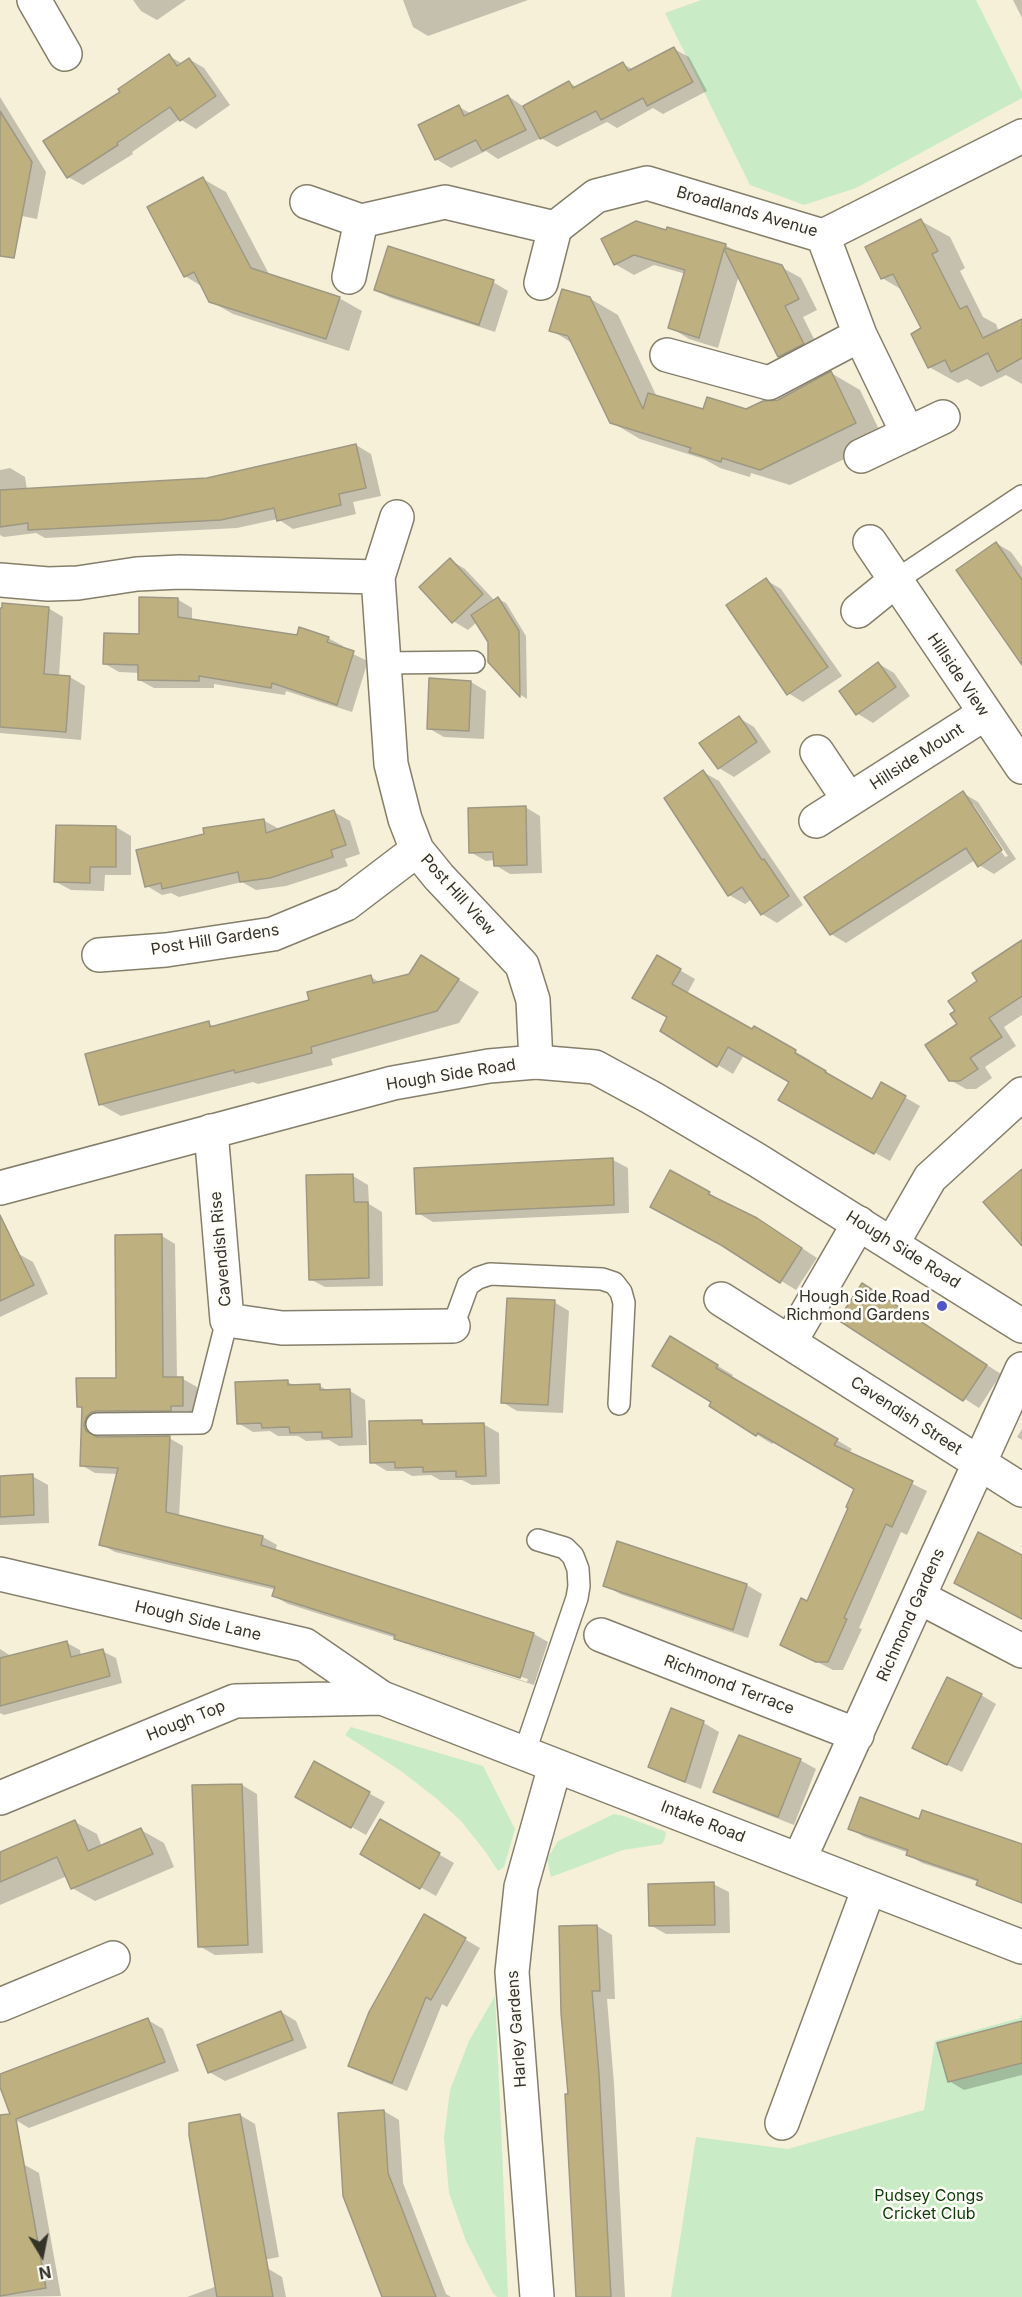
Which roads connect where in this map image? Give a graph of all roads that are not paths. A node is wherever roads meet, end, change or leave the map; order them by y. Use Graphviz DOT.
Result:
graph roads {
  1 [pos="34,0"];
  2 [pos="65,54"];
  3 [pos="1022,136"];
  4 [pos="307,202"];
  5 [pos="361,220"];
  6 [pos="555,228"];
  7 [pos="823,236"];
  8 [pos="349,277"];
  9 [pos="541,283"];
  10 [pos="860,335"];
  11 [pos="667,355"];
  12 [pos="943,417"];
  13 [pos="908,434"];
  14 [pos="861,456"];
  15 [pos="1022,496"];
  16 [pos="397,517"];
  17 [pos="870,542"];
  18 [pos="378,577"];
  19 [pos="0,580"];
  20 [pos="896,581"];
  21 [pos="858,610"];
  22 [pos="474,662"];
  23 [pos="383,663"];
  24 [pos="984,714"];
  25 [pos="818,752"];
  26 [pos="1022,767"];
  27 [pos="849,800"];
  28 [pos="816,821"];
  29 [pos="417,850"];
  30 [pos="99,955"];
  31 [pos="536,1062"];
  32 [pos="1022,1094"];
  33 [pos="211,1131"];
  34 [pos="0,1188"];
  35 [pos="859,1223"];
  36 [pos="892,1244"];
  37 [pos="721,1299"];
  38 [pos="227,1320"];
  39 [pos="453,1326"];
  40 [pos="1022,1326"];
  41 [pos="790,1342"];
  42 [pos="1022,1369"];
  43 [pos="619,1404"];
  44 [pos="97,1424"];
  45 [pos="980,1463"];
  46 [pos="1022,1490"];
  47 [pos="538,1540"];
  48 [pos="0,1574"];
  49 [pos="919,1597"];
  50 [pos="601,1635"];
  51 [pos="1022,1651"];
  52 [pos="382,1698"];
  53 [pos="857,1735"];
  54 [pos="524,1754"];
  55 [pos="555,1766"];
  56 [pos="0,1798"];
  57 [pos="799,1860"];
  58 [pos="869,1888"];
  59 [pos="1022,1947"];
  60 [pos="113,1958"];
  61 [pos="0,2005"];
  62 [pos="782,2123"];
  63 [pos="537,2297"];
  1 -- 2 [label="street"];
  3 -- 7 [label="street, Broadlands Avenue"];
  4 -- 5 [label="street"];
  5 -- 6 [label="street"];
  5 -- 8 [label="street"];
  6 -- 7 [label="street, Broadlands Avenue"];
  6 -- 9 [label="street"];
  7 -- 10 [label="street"];
  10 -- 11 [label="street"];
  10 -- 13 [label="street"];
  12 -- 13 [label="street"];
  13 -- 14 [label="street"];
  15 -- 20 [label="lane"];
  16 -- 18 [label="street, Post Hill View"];
  17 -- 20 [label="street, Hillside View"];
  18 -- 19 [label="street"];
  18 -- 23 [label="street, Post Hill View"];
  20 -- 21 [label="street"];
  20 -- 24 [label="street, Hillside View"];
  22 -- 23 [label="lane"];
  23 -- 29 [label="street, Post Hill View"];
  24 -- 26 [label="street, Hillside View"];
  24 -- 27 [label="street, Hillside Mount"];
  25 -- 27 [label="street"];
  27 -- 28 [label="street, Hillside Mount"];
  29 -- 30 [label="street, Post Hill Gardens"];
  29 -- 31 [label="street, Post Hill View"];
  31 -- 33 [label="street, Hough Side Road"];
  31 -- 35 [label="street, Hough Side Road"];
  32 -- 36 [label="street"];
  33 -- 34 [label="street, Hough Side Road"];
  33 -- 38 [label="street, Cavendish Rise"];
  35 -- 36 [label="street, Hough Side Road"];
  35 -- 41 [label="street"];
  36 -- 40 [label="street, Hough Side Road"];
  37 -- 41 [label="street, Cavendish Street"];
  38 -- 39 [label="street, Cavendish Rise"];
  38 -- 44 [label="lane"];
  39 -- 43 [label="lane"];
  41 -- 45 [label="street, Cavendish Street"];
  42 -- 45 [label="street, Richmond Gardens"];
  45 -- 46 [label="street, Cavendish Street"];
  45 -- 49 [label="street, Richmond Gardens"];
  47 -- 54 [label="lane"];
  48 -- 52 [label="street, Hough Side Lane"];
  49 -- 51 [label="street"];
  49 -- 53 [label="street, Richmond Gardens"];
  50 -- 53 [label="street, Richmond Terrace"];
  52 -- 54 [label="street, Intake Road"];
  52 -- 56 [label="street, Hough Top"];
  53 -- 57 [label="street, Richmond Gardens"];
  54 -- 55 [label="street, Intake Road"];
  55 -- 57 [label="street, Intake Road"];
  55 -- 63 [label="street, Harley Gardens"];
  57 -- 58 [label="street, Intake Road"];
  58 -- 59 [label="street, Intake Road"];
  58 -- 62 [label="street"];
  60 -- 61 [label="street"];
}
